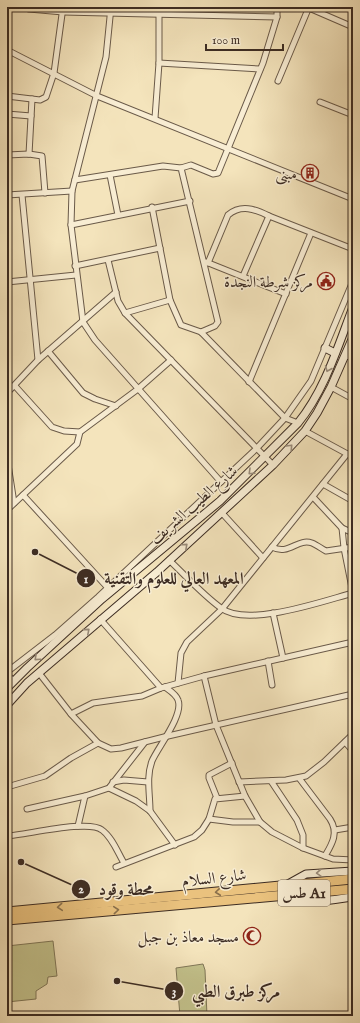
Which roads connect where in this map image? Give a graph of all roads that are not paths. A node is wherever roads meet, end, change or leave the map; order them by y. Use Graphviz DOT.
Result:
graph roads {
  1 [pos="26,7"];
  2 [pos="277,7"];
  3 [pos="309,8"];
  4 [pos="63,9"];
  5 [pos="111,9"];
  6 [pos="159,14"];
  7 [pos="277,17"];
  8 [pos="353,27"];
  9 [pos="7,50"];
  10 [pos="159,63"];
  11 [pos="260,69"];
  12 [pos="54,73"];
  13 [pos="278,81"];
  14 [pos="7,96"];
  15 [pos="97,96"];
  16 [pos="32,99"];
  17 [pos="320,102"];
  18 [pos="7,114"];
  19 [pos="353,115"];
  20 [pos="31,116"];
  21 [pos="155,118"];
  22 [pos="228,149"];
  23 [pos="30,154"];
  24 [pos="7,155"];
  25 [pos="181,168"];
  26 [pos="110,175"];
  27 [pos="75,180"];
  28 [pos="72,192"];
  29 [pos="45,193"];
  30 [pos="7,195"];
  31 [pos="22,195"];
  32 [pos="353,199"];
  33 [pos="190,201"];
  34 [pos="152,208"];
  35 [pos="118,215"];
  36 [pos="269,216"];
  37 [pos="71,225"];
  38 [pos="311,233"];
  39 [pos="160,248"];
  40 [pos="353,250"];
  41 [pos="108,260"];
  42 [pos="206,262"];
  43 [pos="75,266"];
  44 [pos="76,275"];
  45 [pos="243,276"];
  46 [pos="31,280"];
  47 [pos="353,281"];
  48 [pos="7,282"];
  49 [pos="116,292"];
  50 [pos="286,294"];
  51 [pos="170,300"];
  52 [pos="353,307"];
  53 [pos="125,313"];
  54 [pos="83,322"];
  55 [pos="201,332"];
  56 [pos="353,338"];
  57 [pos="325,348"];
  58 [pos="48,351"];
  59 [pos="335,353"];
  60 [pos="345,356"];
  61 [pos="353,357"];
  62 [pos="38,360"];
  63 [pos="171,360"];
  64 [pos="249,382"];
  65 [pos="15,386"];
  66 [pos="331,387"];
  67 [pos="138,389"];
  68 [pos="7,393"];
  69 [pos="353,399"];
  70 [pos="116,406"];
  71 [pos="285,418"];
  72 [pos="298,423"];
  73 [pos="305,431"];
  74 [pos="80,432"];
  75 [pos="256,449"];
  76 [pos="347,454"];
  77 [pos="266,457"];
  78 [pos="353,457"];
  79 [pos="7,458"];
  80 [pos="273,465"];
  81 [pos="221,482"];
  82 [pos="323,484"];
  83 [pos="23,495"];
  84 [pos="313,497"];
  85 [pos="353,502"];
  86 [pos="14,503"];
  87 [pos="7,510"];
  88 [pos="222,513"];
  89 [pos="342,528"];
  90 [pos="353,534"];
  91 [pos="353,546"];
  92 [pos="272,547"];
  93 [pos="344,548"];
  94 [pos="263,558"];
  95 [pos="170,560"];
  96 [pos="108,588"];
  97 [pos="353,593"];
  98 [pos="102,599"];
  99 [pos="113,608"];
  100 [pos="91,609"];
  101 [pos="222,609"];
  102 [pos="273,613"];
  103 [pos="100,619"];
  104 [pos="353,642"];
  105 [pos="283,658"];
  106 [pos="268,661"];
  107 [pos="7,673"];
  108 [pos="39,673"];
  109 [pos="204,676"];
  110 [pos="13,681"];
  111 [pos="178,683"];
  112 [pos="272,685"];
  113 [pos="163,687"];
  114 [pos="7,688"];
  115 [pos="353,694"];
  116 [pos="7,705"];
  117 [pos="71,714"];
  118 [pos="216,725"];
  119 [pos="353,734"];
  120 [pos="168,736"];
  121 [pos="145,742"];
  122 [pos="345,742"];
  123 [pos="98,743"];
  124 [pos="353,751"];
  125 [pos="232,763"];
  126 [pos="299,778"];
  127 [pos="271,781"];
  128 [pos="113,782"];
  129 [pos="148,782"];
  130 [pos="239,782"];
  131 [pos="7,787"];
  132 [pos="109,788"];
  133 [pos="85,796"];
  134 [pos="245,796"];
  135 [pos="217,798"];
  136 [pos="27,809"];
  137 [pos="150,811"];
  138 [pos="208,819"];
  139 [pos="260,822"];
  140 [pos="78,826"];
  141 [pos="353,827"];
  142 [pos="335,830"];
  143 [pos="7,836"];
  144 [pos="175,845"];
  145 [pos="303,848"];
  146 [pos="325,856"];
  147 [pos="353,860"];
  148 [pos="124,863"];
  149 [pos="116,867"];
  150 [pos="353,871"];
  151 [pos="353,879"];
  152 [pos="288,884"];
  153 [pos="353,889"];
  154 [pos="256,892"];
  155 [pos="296,893"];
  156 [pos="353,897"];
  157 [pos="7,912"];
  158 [pos="7,920"];
  1 -- 4 [label="street"];
  2 -- 7 [label="street"];
  3 -- 8 [label="street"];
  3 -- 13 [label="street"];
  4 -- 5 [label="street"];
  4 -- 12 [label="street"];
  5 -- 6 [label="street"];
  5 -- 15 [label="street"];
  6 -- 7 [label="street"];
  6 -- 10 [label="street"];
  7 -- 11 [label="street"];
  9 -- 12 [label="street"];
  10 -- 11 [label="street"];
  10 -- 21 [label="street"];
  11 -- 22 [label="street"];
  12 -- 15 [label="street"];
  12 -- 16 [label="street"];
  14 -- 16 [label="street"];
  15 -- 21 [label="street"];
  15 -- 27 [label="street"];
  16 -- 20 [label="street"];
  17 -- 19 [label="street"];
  18 -- 20 [label="street"];
  20 -- 23 [label="street"];
  21 -- 22 [label="street"];
  22 -- 25 [label="street"];
  22 -- 32 [label="street"];
  23 -- 24 [label="street"];
  23 -- 29 [label="street"];
  25 -- 26 [label="street"];
  25 -- 33 [label="street"];
  26 -- 27 [label="street"];
  26 -- 35 [label="street"];
  27 -- 28 [label="street"];
  28 -- 29 [label="street"];
  28 -- 37 [label="street"];
  29 -- 31 [label="street"];
  30 -- 31 [label="street"];
  31 -- 46 [label="street"];
  33 -- 34 [label="street"];
  33 -- 42 [label="street"];
  34 -- 35 [label="street"];
  34 -- 39 [label="street"];
  35 -- 37 [label="street"];
  36 -- 38 [label="street"];
  36 -- 42 [label="street"];
  36 -- 45 [label="street"];
  37 -- 43 [label="street"];
  38 -- 40 [label="street"];
  38 -- 50 [label="street"];
  39 -- 41 [label="street"];
  39 -- 51 [label="street"];
  41 -- 43 [label="street"];
  41 -- 49 [label="street"];
  42 -- 45 [label="street"];
  42 -- 55 [label="street"];
  43 -- 44 [label="street"];
  44 -- 46 [label="street"];
  44 -- 54 [label="street"];
  45 -- 50 [label="street"];
  46 -- 48 [label="street"];
  46 -- 62 [label="street"];
  47 -- 57 [label="street"];
  49 -- 53 [label="street"];
  49 -- 54 [label="street"];
  50 -- 64 [label="street"];
  51 -- 53 [label="street"];
  51 -- 55 [label="street"];
  52 -- 59 [label="main road, شارع الطيب الشريف"];
  53 -- 63 [label="street"];
  54 -- 58 [label="street"];
  54 -- 67 [label="street"];
  55 -- 64 [label="street"];
  56 -- 60 [label="main road, شارع الطيب الشريف"];
  57 -- 59 [label="main road"];
  57 -- 71 [label="street"];
  58 -- 62 [label="street"];
  58 -- 70 [label="street"];
  59 -- 72 [label="main road, شارع الطيب الشريف, one-way"];
  60 -- 61 [label="street"];
  60 -- 66 [label="main road, شارع الطيب الشريف"];
  62 -- 65 [label="street"];
  63 -- 67 [label="street"];
  63 -- 75 [label="street"];
  64 -- 71 [label="street"];
  65 -- 68 [label="street"];
  65 -- 74 [label="street"];
  66 -- 69 [label="street"];
  66 -- 73 [label="main road, شارع الطيب الشريف"];
  67 -- 70 [label="street"];
  67 -- 81 [label="street"];
  70 -- 74 [label="street"];
  71 -- 72 [label="street"];
  71 -- 75 [label="street"];
  72 -- 77 [label="main road, شارع الطيب الشريف"];
  73 -- 76 [label="street"];
  80 -- 73 [label="main road, شارع الطيب الشريف, one-way"];
  74 -- 83 [label="street"];
  75 -- 77 [label="street"];
  75 -- 81 [label="street"];
  76 -- 78 [label="street"];
  76 -- 82 [label="street"];
  77 -- 80 [label="street"];
  77 -- 98 [label="main road, شارع الطيب الشريف, one-way"];
  79 -- 86 [label="street"];
  80 -- 88 [label="main road, شارع الطيب الشريف"];
  81 -- 96 [label="street"];
  82 -- 84 [label="street"];
  82 -- 85 [label="street"];
  83 -- 86 [label="street"];
  83 -- 96 [label="street"];
  84 -- 89 [label="street"];
  84 -- 92 [label="street"];
  86 -- 87 [label="street"];
  88 -- 94 [label="street"];
  95 -- 88 [label="main road, شارع الطيب الشريف, one-way"];
  89 -- 90 [label="street"];
  89 -- 93 [label="street"];
  91 -- 93 [label="street"];
  92 -- 93 [label="street"];
  92 -- 94 [label="street"];
  93 -- 97 [label="street"];
  94 -- 101 [label="street"];
  95 -- 99 [label="main road, شارع الطيب الشريف"];
  95 -- 101 [label="street"];
  96 -- 107 [label="street"];
  97 -- 102 [label="street"];
  98 -- 99 [label="main road"];
  98 -- 100 [label="main road, شارع الطيب الشريف"];
  99 -- 103 [label="main road, شارع الطيب الشريف"];
  100 -- 103 [label="main road"];
  100 -- 110 [label="main road, شارع الطيب الشريف, one-way"];
  101 -- 102 [label="street"];
  101 -- 111 [label="street"];
  102 -- 105 [label="street"];
  108 -- 103 [label="main road, شارع الطيب الشريف, one-way"];
  103 -- 113 [label="street"];
  104 -- 105 [label="street"];
  105 -- 106 [label="street"];
  106 -- 109 [label="street"];
  106 -- 112 [label="street"];
  107 -- 110 [label="street"];
  108 -- 116 [label="main road, شارع الطيب الشريف"];
  108 -- 117 [label="street"];
  109 -- 111 [label="street"];
  109 -- 118 [label="street"];
  110 -- 114 [label="main road, شارع الطيب الشريف"];
  111 -- 113 [label="street"];
  113 -- 117 [label="street"];
  113 -- 120 [label="street"];
  115 -- 118 [label="street"];
  117 -- 123 [label="street"];
  118 -- 120 [label="street"];
  118 -- 125 [label="street"];
  119 -- 122 [label="street"];
  120 -- 121 [label="street"];
  120 -- 129 [label="street"];
  121 -- 123 [label="street"];
  121 -- 128 [label="street"];
  122 -- 124 [label="street"];
  122 -- 126 [label="street"];
  123 -- 131 [label="street"];
  125 -- 130 [label="street"];
  125 -- 135 [label="street"];
  126 -- 127 [label="street"];
  126 -- 142 [label="street"];
  127 -- 130 [label="street"];
  127 -- 145 [label="street"];
  128 -- 129 [label="street"];
  128 -- 132 [label="street"];
  129 -- 137 [label="street"];
  130 -- 134 [label="street"];
  132 -- 133 [label="street"];
  132 -- 137 [label="street"];
  133 -- 136 [label="street"];
  133 -- 140 [label="street"];
  134 -- 135 [label="street"];
  134 -- 139 [label="street"];
  135 -- 138 [label="street"];
  137 -- 144 [label="street"];
  138 -- 139 [label="street"];
  138 -- 144 [label="street"];
  139 -- 145 [label="street"];
  140 -- 143 [label="street"];
  140 -- 148 [label="street"];
  141 -- 142 [label="street"];
  142 -- 146 [label="street"];
  144 -- 148 [label="street"];
  145 -- 146 [label="street"];
  146 -- 147 [label="street"];
  148 -- 149 [label="street"];
  150 -- 152 [label="main road, one-way"];
  151 -- 152 [label="highway, شارع السلام"];
  152 -- 154 [label="highway, شارع السلام"];
  153 -- 155 [label="highway, شارع السلام / طس A1"];
  154 -- 155 [label="highway, شارع السلام / طس A1"];
  154 -- 157 [label="highway, شارع السلام / طس A1, one-way"];
  158 -- 154 [label="highway, شارع السلام / طس A1, one-way"];
  155 -- 156 [label="main road"];
}
